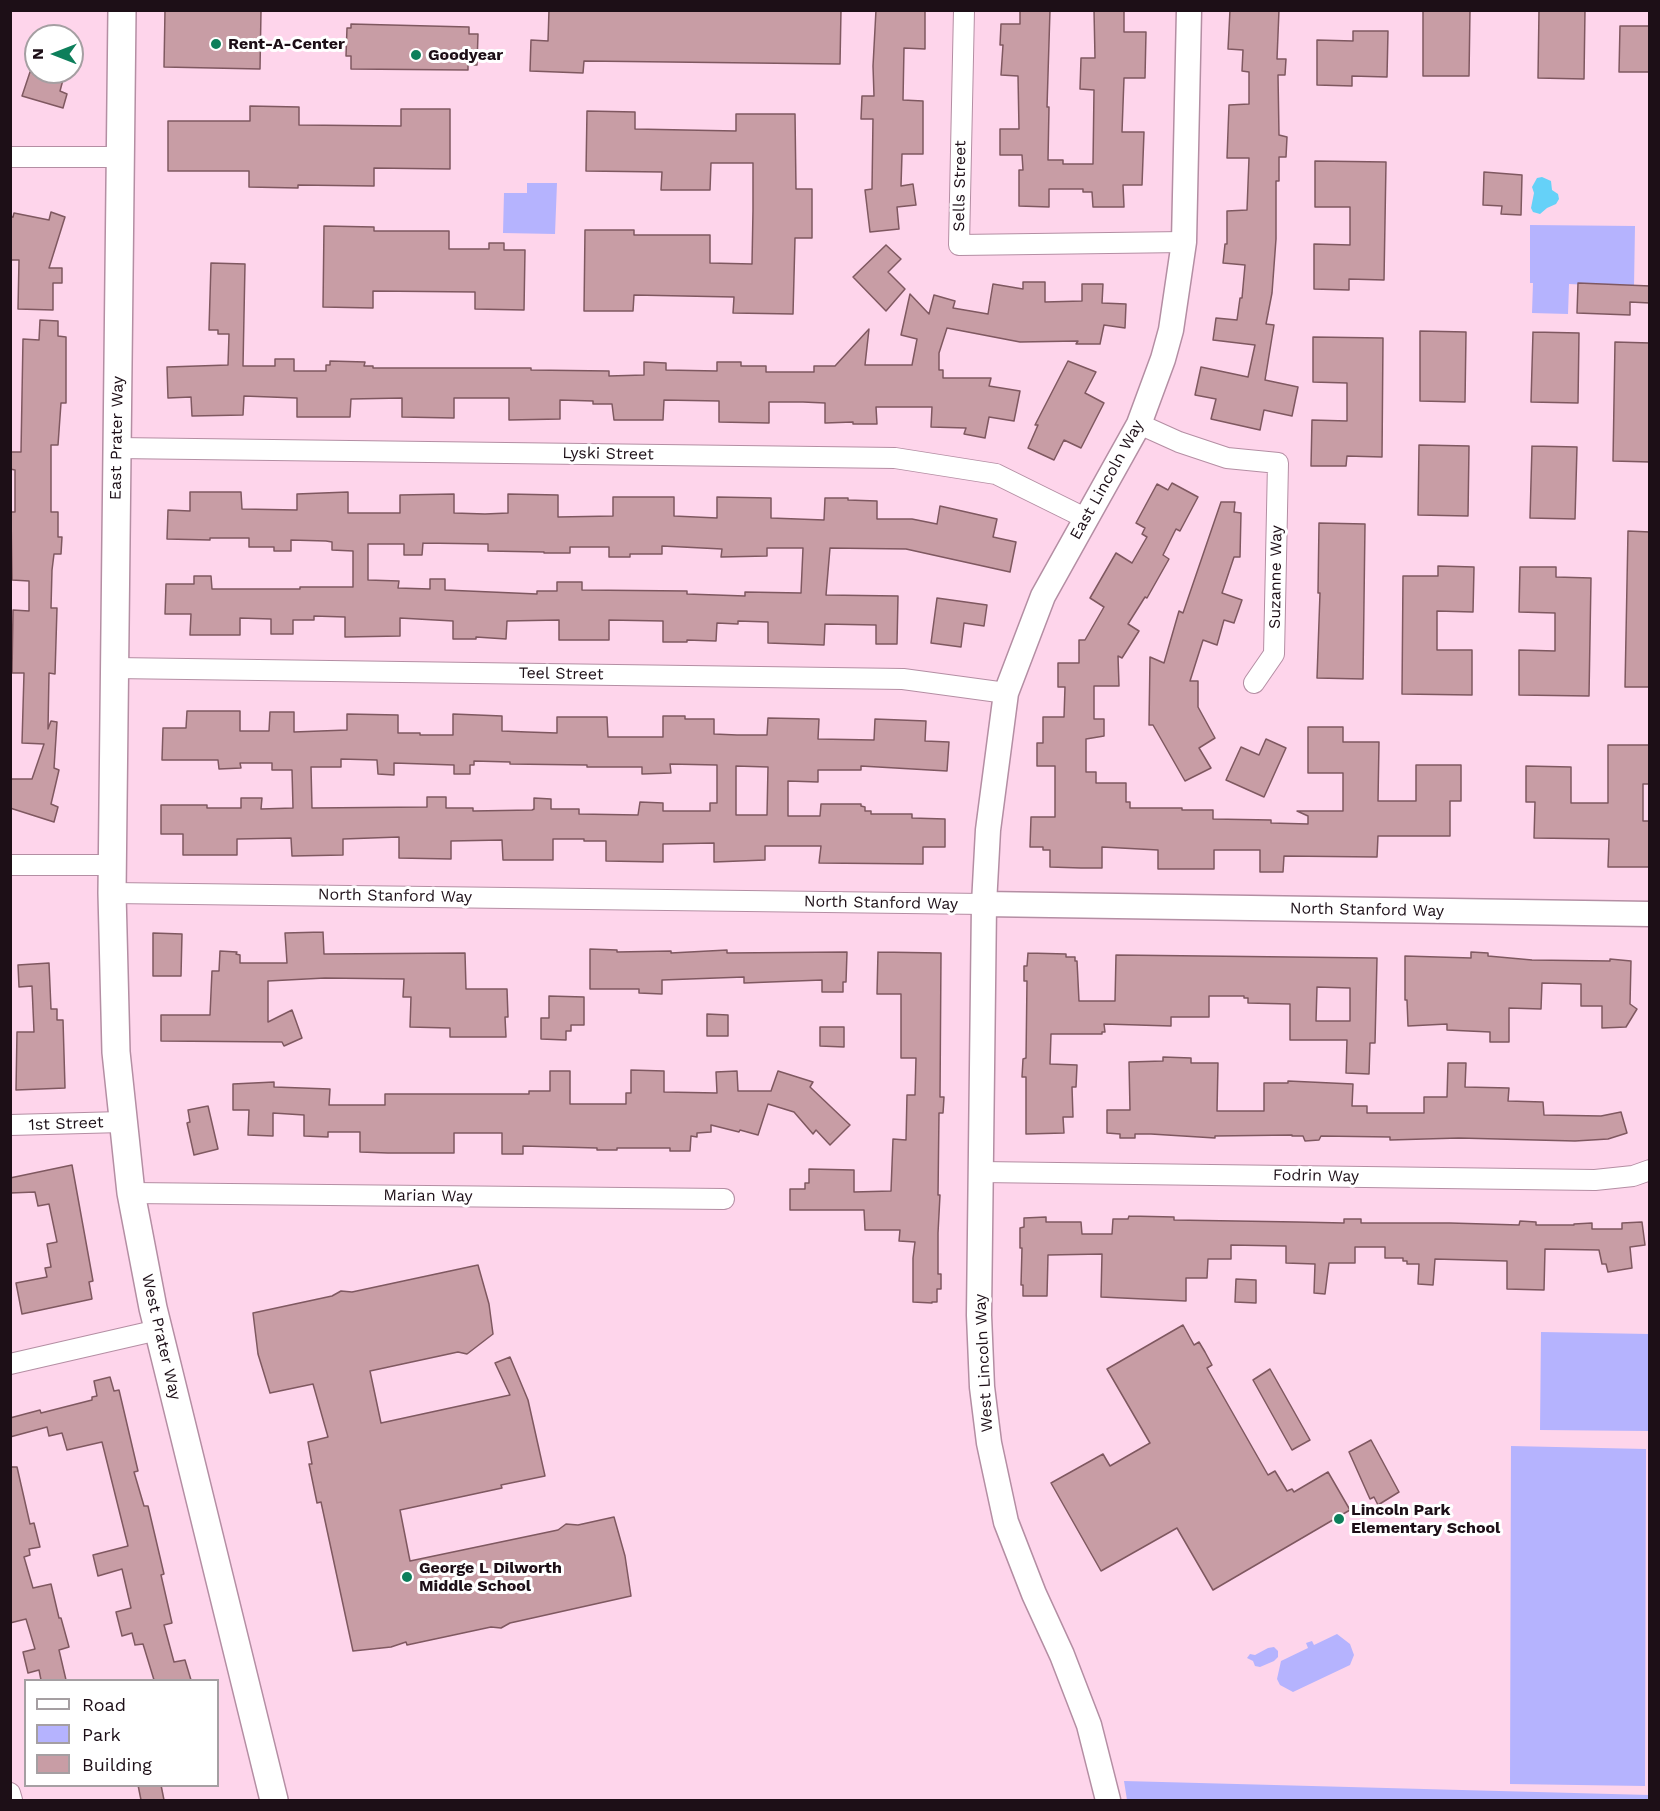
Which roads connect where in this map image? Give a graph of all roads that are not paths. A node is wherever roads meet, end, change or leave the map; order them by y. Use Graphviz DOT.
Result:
graph roads {
  1 [pos="122,10"];
  2 [pos="964,10"];
  3 [pos="1189,10"];
  4 [pos="10,157"];
  5 [pos="120,157"];
  6 [pos="1184,242"];
  7 [pos="1139,424"];
  8 [pos="117,448"];
  9 [pos="1087,519"];
  10 [pos="115,668"];
  11 [pos="1254,683"];
  12 [pos="1005,693"];
  13 [pos="10,865"];
  14 [pos="113,865"];
  15 [pos="112,893"];
  16 [pos="984,904"];
  17 [pos="1650,914"];
  18 [pos="122,1122"];
  19 [pos="10,1125"];
  20 [pos="1650,1170"];
  21 [pos="981,1172"];
  22 [pos="131,1193"];
  23 [pos="724,1200"];
  24 [pos="158,1330"];
  25 [pos="10,1364"];
  26 [pos="10,1793"];
  27 [pos="12,1800"];
  28 [pos="274,1800"];
  29 [pos="1108,1800"];
  1 -- 5 [label="main road, East Prater Way"];
  2 -- 6 [label="street, Sells Street"];
  3 -- 6 [label="street, East Lincoln Way"];
  4 -- 5 [label="street"];
  5 -- 8 [label="main road, East Prater Way"];
  6 -- 7 [label="street, East Lincoln Way"];
  7 -- 9 [label="street, East Lincoln Way"];
  7 -- 11 [label="street, Suzanne Way"];
  8 -- 9 [label="street, Lyski Street"];
  8 -- 10 [label="main road, East Prater Way"];
  9 -- 12 [label="street, East Lincoln Way"];
  10 -- 12 [label="street, Teel Street"];
  10 -- 14 [label="main road, East Prater Way"];
  12 -- 16 [label="street, East Lincoln Way"];
  13 -- 14 [label="street"];
  14 -- 15 [label="main road, West Prater Way"];
  15 -- 16 [label="street, North Stanford Way"];
  15 -- 18 [label="main road, West Prater Way"];
  16 -- 17 [label="street, North Stanford Way"];
  16 -- 21 [label="street, West Lincoln Way"];
  18 -- 19 [label="street, 1st Street"];
  18 -- 22 [label="main road, West Prater Way"];
  20 -- 21 [label="street, Fodrin Way"];
  21 -- 29 [label="street, West Lincoln Way"];
  22 -- 23 [label="street, Marian Way"];
  22 -- 24 [label="main road, West Prater Way"];
  24 -- 25 [label="street"];
  24 -- 28 [label="main road, West Prater Way"];
  26 -- 27 [label="street"];
}
